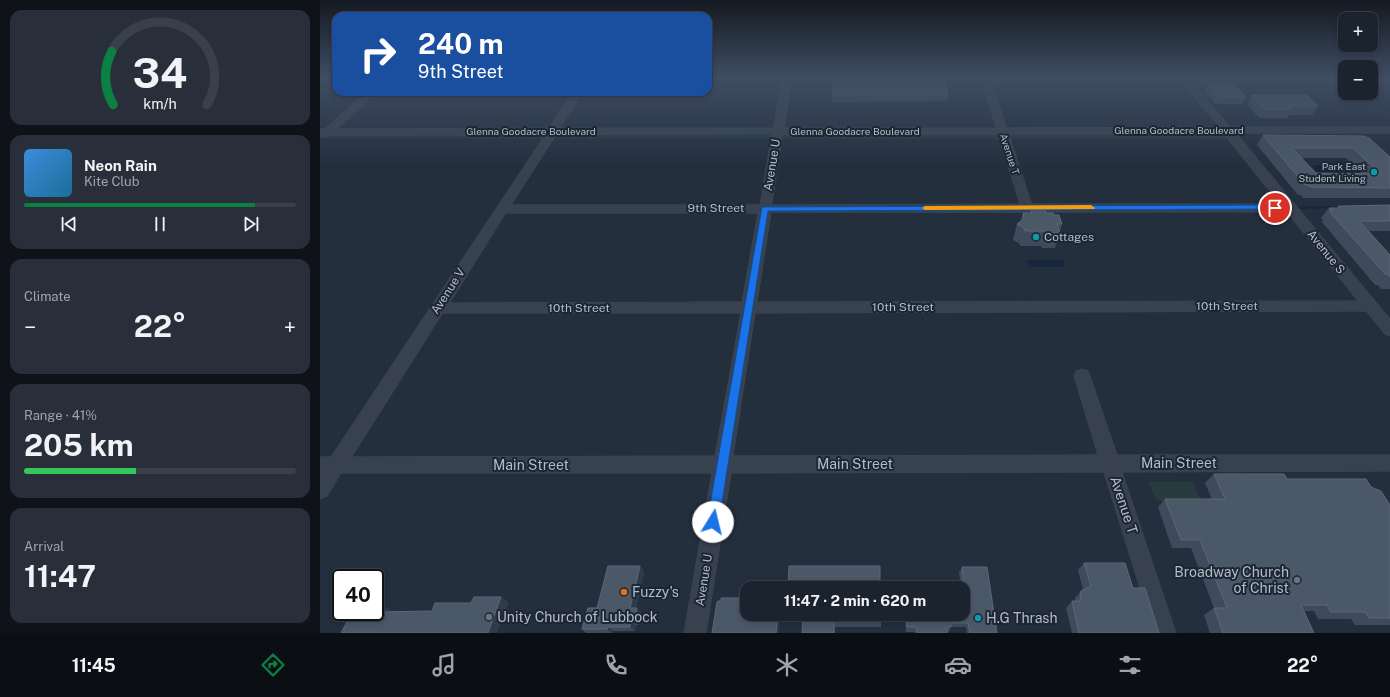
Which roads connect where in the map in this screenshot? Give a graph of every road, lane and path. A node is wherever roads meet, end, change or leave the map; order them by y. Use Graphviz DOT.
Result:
graph roads {
  1 [pos="355,107"];
  2 [pos="568,107"];
  3 [pos="782,107"];
  4 [pos="995,107"];
  5 [pos="1208,107"];
  6 [pos="1227,130"];
  7 [pos="1353,130"];
  8 [pos="1390,130"];
  9 [pos="1004,135"];
  10 [pos="322,136"];
  11 [pos="549,136"];
  12 [pos="777,136"];
  13 [pos="1235,140"];
  14 [pos="1364,140"];
  15 [pos="1390,140"];
  16 [pos="765,208"];
  17 [pos="1028,208"];
  18 [pos="1290,208"];
  19 [pos="502,209"];
  20 [pos="1370,306"];
  21 [pos="436,308"];
  22 [pos="749,308"];
  23 [pos="1390,330"];
  24 [pos="1082,376"];
  25 [pos="1390,463"];
  26 [pos="723,464"];
  27 [pos="1110,464"];
  28 [pos="328,465"];
  29 [pos="320,490"];
  30 [pos="695,633"];
  31 [pos="1165,633"];
  1 -- 10 [label="street"];
  2 -- 11 [label="street, Avenue V"];
  3 -- 12 [label="street, Avenue U"];
  4 -- 9 [label="street, Avenue T"];
  5 -- 6 [label="street, Avenue S"];
  6 -- 7 [label="street, Glenna Goodacre Boulevard"];
  6 -- 9 [label="street, Glenna Goodacre Boulevard"];
  6 -- 13 [label="street, Avenue S"];
  7 -- 8 [label="street, Glenna Goodacre Boulevard"];
  7 -- 14 [label="street"];
  9 -- 12 [label="street, Glenna Goodacre Boulevard"];
  9 -- 13 [label="street, Glenna Goodacre Boulevard"];
  9 -- 17 [label="street, Avenue T"];
  10 -- 11 [label="street, Glenna Goodacre Boulevard"];
  11 -- 12 [label="street, Glenna Goodacre Boulevard"];
  11 -- 19 [label="street, Avenue V"];
  12 -- 16 [label="street, Avenue U"];
  13 -- 14 [label="street, Glenna Goodacre Boulevard"];
  13 -- 18 [label="street, Avenue S"];
  14 -- 15 [label="street, Glenna Goodacre Boulevard"];
  16 -- 17 [label="street, 9th Street"];
  16 -- 19 [label="street, 9th Street"];
  16 -- 22 [label="street, Avenue U"];
  17 -- 18 [label="street, 9th Street"];
  18 -- 20 [label="street, Avenue S"];
  19 -- 21 [label="street, Avenue V"];
  20 -- 22 [label="street, 10th Street"];
  20 -- 23 [label="street, Avenue S"];
  21 -- 22 [label="street, 10th Street"];
  21 -- 28 [label="street, Avenue V"];
  22 -- 26 [label="street, Avenue U"];
  24 -- 27 [label="street, Avenue T"];
  25 -- 27 [label="street, Main Street"];
  26 -- 27 [label="street, Main Street"];
  26 -- 28 [label="street, Main Street"];
  26 -- 30 [label="street, Avenue U"];
  27 -- 31 [label="street, Avenue T"];
  28 -- 29 [label="street, Avenue V"];
}
